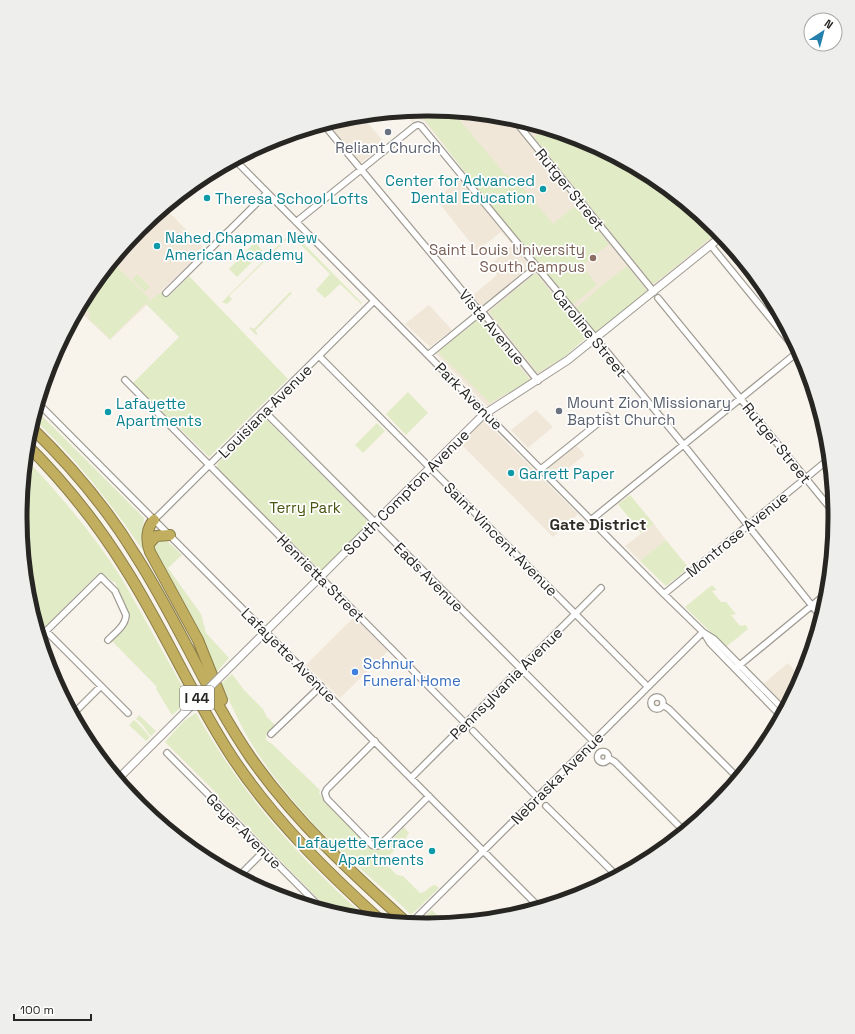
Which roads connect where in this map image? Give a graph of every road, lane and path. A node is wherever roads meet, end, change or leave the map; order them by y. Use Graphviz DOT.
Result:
graph roads {
  1 [pos="520,127"];
  2 [pos="327,129"];
  3 [pos="238,164"];
  4 [pos="361,169"];
  5 [pos="267,193"];
  6 [pos="296,222"];
  7 [pos="717,240"];
  8 [pos="713,248"];
  9 [pos="536,267"];
  10 [pos="654,292"];
  11 [pos="166,293"];
  12 [pos="658,298"];
  13 [pos="374,301"];
  14 [pos="480,312"];
  15 [pos="784,335"];
  16 [pos="595,339"];
  17 [pos="428,355"];
  18 [pos="794,355"];
  19 [pos="319,356"];
  20 [pos="125,380"];
  21 [pos="538,381"];
  22 [pos="740,398"];
  23 [pos="43,408"];
  24 [pos="264,411"];
  25 [pos="486,413"];
  26 [pos="607,416"];
  27 [pos="36,432"];
  28 [pos="683,445"];
  29 [pos="33,451"];
  30 [pos="32,453"];
  31 [pos="40,458"];
  32 [pos="825,463"];
  33 [pos="209,466"];
  34 [pos="430,468"];
  35 [pos="541,469"];
  36 [pos="806,478"];
  37 [pos="828,505"];
  38 [pos="154,520"];
  39 [pos="591,520"];
  40 [pos="375,523"];
  41 [pos="747,525"];
  42 [pos="170,535"];
  43 [pos="148,545"];
  44 [pos="320,578"];
  45 [pos="601,588"];
  46 [pos="664,594"];
  47 [pos="819,601"];
  48 [pos="812,606"];
  49 [pos="816,611"];
  50 [pos="575,614"];
  51 [pos="46,631"];
  52 [pos="266,631"];
  53 [pos="703,632"];
  54 [pos="108,640"];
  55 [pos="737,667"];
  56 [pos="521,668"];
  57 [pos="101,686"];
  58 [pos="321,686"];
  59 [pos="648,687"];
  60 [pos="663,705"];
  61 [pos="780,706"];
  62 [pos="77,710"];
  63 [pos="777,712"];
  64 [pos="128,713"];
  65 [pos="229,723"];
  66 [pos="466,724"];
  67 [pos="473,731"];
  68 [pos="271,734"];
  69 [pos="375,741"];
  70 [pos="594,742"];
  71 [pos="167,753"];
  72 [pos="608,758"];
  73 [pos="734,774"];
  74 [pos="122,775"];
  75 [pos="411,778"];
  76 [pos="429,796"];
  77 [pos="537,797"];
  78 [pos="546,806"];
  79 [pos="680,827"];
  80 [pos="264,851"];
  81 [pos="483,851"];
  82 [pos="243,872"];
  83 [pos="613,872"];
  84 [pos="314,901"];
  85 [pos="534,903"];
  86 [pos="374,914"];
  87 [pos="401,917"];
  88 [pos="416,918"];
  1 -- 10 [label="street, Rutger Street"];
  2 -- 4 [label="street, Vista Avenue"];
  3 -- 5 [label="street, Park Avenue"];
  4 -- 6 [label="street"];
  4 -- 9 [label="street, Caroline Street"];
  4 -- 14 [label="street, Vista Avenue"];
  5 -- 6 [label="street, Park Avenue"];
  5 -- 11 [label="street"];
  6 -- 13 [label="street, Park Avenue"];
  7 -- 10 [label="main road, South Compton Avenue"];
  8 -- 15 [label="street"];
  9 -- 14 [label="street"];
  9 -- 16 [label="street, Caroline Street"];
  10 -- 16 [label="main road, South Compton Avenue"];
  12 -- 22 [label="street, Rutger Street"];
  13 -- 17 [label="street, Park Avenue"];
  13 -- 19 [label="street, Louisiana Avenue"];
  14 -- 17 [label="street"];
  14 -- 21 [label="street, Vista Avenue"];
  16 -- 21 [label="main road, South Compton Avenue"];
  16 -- 28 [label="street, Caroline Street"];
  17 -- 25 [label="street, Park Avenue"];
  18 -- 22 [label="street"];
  19 -- 24 [label="street, Louisiana Avenue"];
  19 -- 34 [label="street, Saint Vincent Avenue"];
  20 -- 33 [label="street, Henrietta Street"];
  21 -- 25 [label="main road, South Compton Avenue"];
  22 -- 28 [label="street"];
  22 -- 36 [label="street, Rutger Street"];
  23 -- 38 [label="street, Lafayette Avenue"];
  24 -- 33 [label="street, Louisiana Avenue"];
  24 -- 40 [label="street, Eads Avenue"];
  25 -- 34 [label="main road, South Compton Avenue"];
  25 -- 35 [label="street, Park Avenue"];
  26 -- 35 [label="street"];
  27 -- 65 [label="highway, I 44"];
  28 -- 39 [label="street"];
  28 -- 41 [label="street, Caroline Street"];
  29 -- 31 [label="highway, I 44"];
  30 -- 31 [label="highway"];
  31 -- 86 [label="highway, I 44"];
  32 -- 36 [label="street, Montrose Avenue"];
  33 -- 38 [label="street, Louisiana Avenue"];
  33 -- 44 [label="street, Henrietta Street"];
  34 -- 40 [label="main road, South Compton Avenue"];
  34 -- 50 [label="street, Saint Vincent Avenue"];
  35 -- 39 [label="street, Park Avenue"];
  36 -- 37 [label="street, Rutger Street"];
  36 -- 41 [label="street, Montrose Avenue"];
  38 -- 42 [label="street, Lafayette Avenue"];
  38 -- 43 [label="highway"];
  39 -- 46 [label="street, Park Avenue"];
  40 -- 44 [label="main road, South Compton Avenue"];
  40 -- 56 [label="street, Eads Avenue"];
  41 -- 46 [label="street, Montrose Avenue"];
  41 -- 48 [label="street, Caroline Street"];
  42 -- 43 [label="highway"];
  42 -- 52 [label="street, Lafayette Avenue"];
  43 -- 65 [label="highway"];
  44 -- 52 [label="main road, South Compton Avenue"];
  44 -- 66 [label="street, Henrietta Street"];
  45 -- 50 [label="street, Pennsylvania Avenue"];
  46 -- 53 [label="street, Park Avenue"];
  47 -- 48 [label="street"];
  48 -- 49 [label="street, Caroline Street"];
  48 -- 55 [label="street"];
  50 -- 56 [label="street, Pennsylvania Avenue"];
  50 -- 59 [label="street, Saint Vincent Avenue"];
  51 -- 54 [label="street"];
  51 -- 57 [label="street"];
  52 -- 58 [label="street, Lafayette Avenue"];
  52 -- 74 [label="main road, South Compton Avenue, bridge"];
  53 -- 55 [label="street, Park Avenue"];
  53 -- 59 [label="street, Nebraska Avenue"];
  55 -- 61 [label="street, Park Avenue"];
  55 -- 63 [label="street, Park Avenue"];
  56 -- 66 [label="street, Pennsylvania Avenue"];
  56 -- 70 [label="street, Eads Avenue"];
  57 -- 62 [label="street"];
  57 -- 64 [label="street"];
  58 -- 68 [label="street"];
  58 -- 69 [label="street, Lafayette Avenue"];
  59 -- 70 [label="street, Nebraska Avenue"];
  60 -- 73 [label="street"];
  65 -- 87 [label="highway, I 44"];
  66 -- 75 [label="street, Pennsylvania Avenue"];
  67 -- 77 [label="street"];
  69 -- 75 [label="street, Lafayette Avenue"];
  69 -- 76 [label="street"];
  70 -- 77 [label="street, Nebraska Avenue"];
  71 -- 80 [label="street, Geyer Avenue"];
  72 -- 79 [label="street"];
  75 -- 76 [label="street, Lafayette Avenue"];
  76 -- 81 [label="street, Lafayette Avenue"];
  77 -- 81 [label="street, Nebraska Avenue"];
  78 -- 83 [label="street"];
  80 -- 82 [label="street"];
  80 -- 84 [label="street, Geyer Avenue"];
  81 -- 85 [label="street, Lafayette Avenue"];
  81 -- 88 [label="street, Nebraska Avenue"];
}
